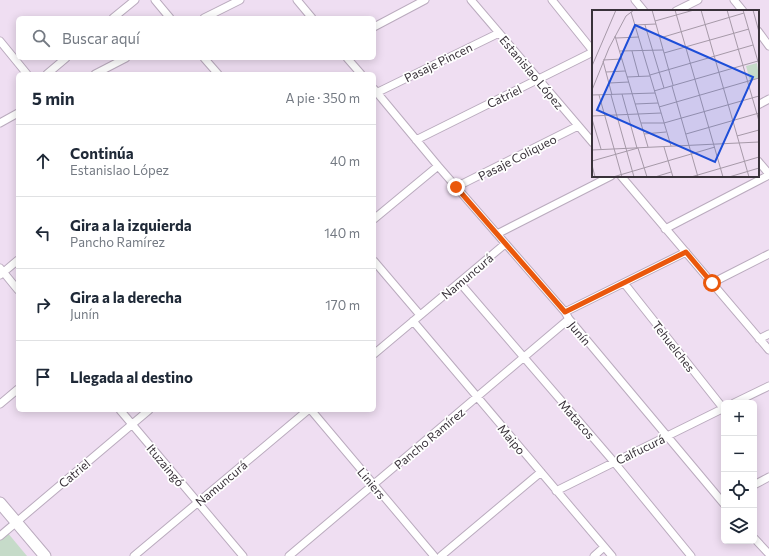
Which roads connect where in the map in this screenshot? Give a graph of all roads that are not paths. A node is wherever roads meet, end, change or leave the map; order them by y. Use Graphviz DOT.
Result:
graph roads {
  1 [pos="135,0"];
  2 [pos="155,0"];
  3 [pos="240,0"];
  4 [pos="297,0"];
  5 [pos="425,0"];
  6 [pos="471,0"];
  7 [pos="552,0"];
  8 [pos="635,0"];
  9 [pos="698,0"];
  10 [pos="734,0"];
  11 [pos="643,10"];
  12 [pos="678,10"];
  13 [pos="742,10"];
  14 [pos="115,16"];
  15 [pos="168,16"];
  16 [pos="208,16"];
  17 [pos="310,16"];
  18 [pos="376,26"];
  19 [pos="759,32"];
  20 [pos="499,33"];
  21 [pos="0,41"];
  22 [pos="769,46"];
  23 [pos="592,50"];
  24 [pos="592,52"];
  25 [pos="64,60"];
  26 [pos="122,60"];
  27 [pos="206,60"];
  28 [pos="349,60"];
  29 [pos="25,72"];
  30 [pos="49,72"];
  31 [pos="99,72"];
  32 [pos="216,72"];
  33 [pos="359,72"];
  34 [pos="538,79"];
  35 [pos="376,92"];
  36 [pos="376,93"];
  37 [pos="769,99"];
  38 [pos="759,104"];
  39 [pos="16,115"];
  40 [pos="0,122"];
  41 [pos="578,126"];
  42 [pos="416,140"];
  43 [pos="592,142"];
  44 [pos="759,162"];
  45 [pos="438,166"];
  46 [pos="769,175"];
  47 [pos="610,177"];
  48 [pos="622,177"];
  49 [pos="456,187"];
  50 [pos="376,218"];
  51 [pos="666,229"];
  52 [pos="496,234"];
  53 [pos="505,244"];
  54 [pos="686,252"];
  55 [pos="769,254"];
  56 [pos="16,261"];
  57 [pos="376,263"];
  58 [pos="1,272"];
  59 [pos="460,283"];
  60 [pos="624,283"];
  61 [pos="712,283"];
  62 [pos="16,288"];
  63 [pos="420,315"];
  64 [pos="567,316"];
  65 [pos="413,321"];
  66 [pos="769,334"];
  67 [pos="759,339"];
  68 [pos="769,350"];
  69 [pos="376,352"];
  70 [pos="523,357"];
  71 [pos="769,386"];
  72 [pos="16,391"];
  73 [pos="477,397"];
  74 [pos="740,400"];
  75 [pos="0,404"];
  76 [pos="721,404"];
  77 [pos="721,409"];
  78 [pos="122,412"];
  79 [pos="147,412"];
  80 [pos="307,412"];
  81 [pos="311,412"];
  82 [pos="132,424"];
  83 [pos="667,436"];
  84 [pos="614,462"];
  85 [pos="541,472"];
  86 [pos="769,478"];
  87 [pos="374,484"];
  88 [pos="757,484"];
  89 [pos="556,491"];
  90 [pos="721,500"];
  91 [pos="198,502"];
  92 [pos="0,503"];
  93 [pos="0,514"];
  94 [pos="13,524"];
  95 [pos="0,536"];
  96 [pos="757,541"];
  97 [pos="604,547"];
  98 [pos="769,554"];
  99 [pos="36,556"];
  100 [pos="45,556"];
  101 [pos="134,556"];
  102 [pos="243,556"];
  103 [pos="289,556"];
  104 [pos="434,556"];
  105 [pos="441,556"];
  106 [pos="594,556"];
  107 [pos="612,556"];
  108 [pos="691,556"];
  109 [pos="766,556"];
  1 -- 14 [label="street"];
  2 -- 15 [label="street"];
  3 -- 16 [label="street"];
  4 -- 17 [label="street"];
  5 -- 18 [label="street"];
  6 -- 20 [label="street, Estanislao López"];
  7 -- 23 [label="street"];
  8 -- 11 [label="street"];
  9 -- 12 [label="street"];
  10 -- 13 [label="street"];
  19 -- 22 [label="street"];
  20 -- 34 [label="street, Estanislao López"];
  20 -- 35 [label="street, Pasaje Pincen"];
  21 -- 29 [label="street"];
  24 -- 34 [label="street, Catriel"];
  25 -- 30 [label="street"];
  26 -- 31 [label="street"];
  27 -- 32 [label="street"];
  28 -- 33 [label="street"];
  34 -- 41 [label="street, Estanislao López"];
  34 -- 42 [label="street, Catriel"];
  36 -- 42 [label="street, Junín"];
  37 -- 38 [label="street"];
  39 -- 40 [label="street"];
  41 -- 43 [label="street, Estanislao López"];
  41 -- 49 [label="street, Pasaje Coliqueo"];
  42 -- 45 [label="street, Junín"];
  44 -- 46 [label="street"];
  45 -- 49 [label="street, Junín"];
  45 -- 50 [label="street"];
  46 -- 51 [label="street"];
  47 -- 52 [label="street"];
  48 -- 51 [label="street"];
  49 -- 52 [label="street, Junín"];
  51 -- 54 [label="street"];
  52 -- 53 [label="street, Junín"];
  53 -- 59 [label="street, Namuncurá"];
  53 -- 64 [label="street, Junín"];
  54 -- 60 [label="street, Pancho Ramírez"];
  54 -- 61 [label="street"];
  55 -- 61 [label="street"];
  56 -- 58 [label="street"];
  57 -- 63 [label="street"];
  58 -- 62 [label="street"];
  59 -- 63 [label="street, Namuncurá"];
  59 -- 70 [label="street, Matacos"];
  60 -- 64 [label="street, Pancho Ramírez"];
  60 -- 76 [label="street, Tehuelches"];
  61 -- 67 [label="street"];
  63 -- 65 [label="street, Namuncurá"];
  64 -- 70 [label="street, Pancho Ramírez"];
  64 -- 83 [label="street, Junín"];
  65 -- 69 [label="street, Namuncurá"];
  65 -- 73 [label="street, Maipo"];
  66 -- 67 [label="street"];
  67 -- 68 [label="street"];
  70 -- 73 [label="street, Pancho Ramírez"];
  70 -- 84 [label="street, Matacos"];
  71 -- 74 [label="street"];
  72 -- 75 [label="street"];
  73 -- 85 [label="street, Maipo"];
  73 -- 87 [label="street, Pancho Ramírez"];
  77 -- 83 [label="street, Calfucurá"];
  78 -- 82 [label="street, Ituzaingó"];
  79 -- 82 [label="street, Catriel"];
  80 -- 91 [label="street, Namuncurá"];
  81 -- 87 [label="street, Liniers"];
  82 -- 91 [label="street, Ituzaingó"];
  82 -- 94 [label="street, Catriel"];
  83 -- 84 [label="street, Calfucurá"];
  83 -- 90 [label="street, Junín"];
  84 -- 89 [label="street, Calfucurá"];
  84 -- 108 [label="street, Matacos"];
  85 -- 89 [label="street, Maipo"];
  85 -- 105 [label="street"];
  86 -- 88 [label="street"];
  87 -- 103 [label="street, Pancho Ramírez"];
  87 -- 104 [label="street, Liniers"];
  89 -- 97 [label="street, Maipo"];
  91 -- 101 [label="street, Namuncurá"];
  91 -- 102 [label="street, Ituzaingó"];
  92 -- 94 [label="main road"];
  93 -- 94 [label="main road"];
  94 -- 95 [label="street, Catriel"];
  94 -- 99 [label="main road"];
  94 -- 100 [label="main road"];
  96 -- 98 [label="street"];
  97 -- 106 [label="street"];
  97 -- 107 [label="street, Maipo"];
  98 -- 109 [label="street"];
}
